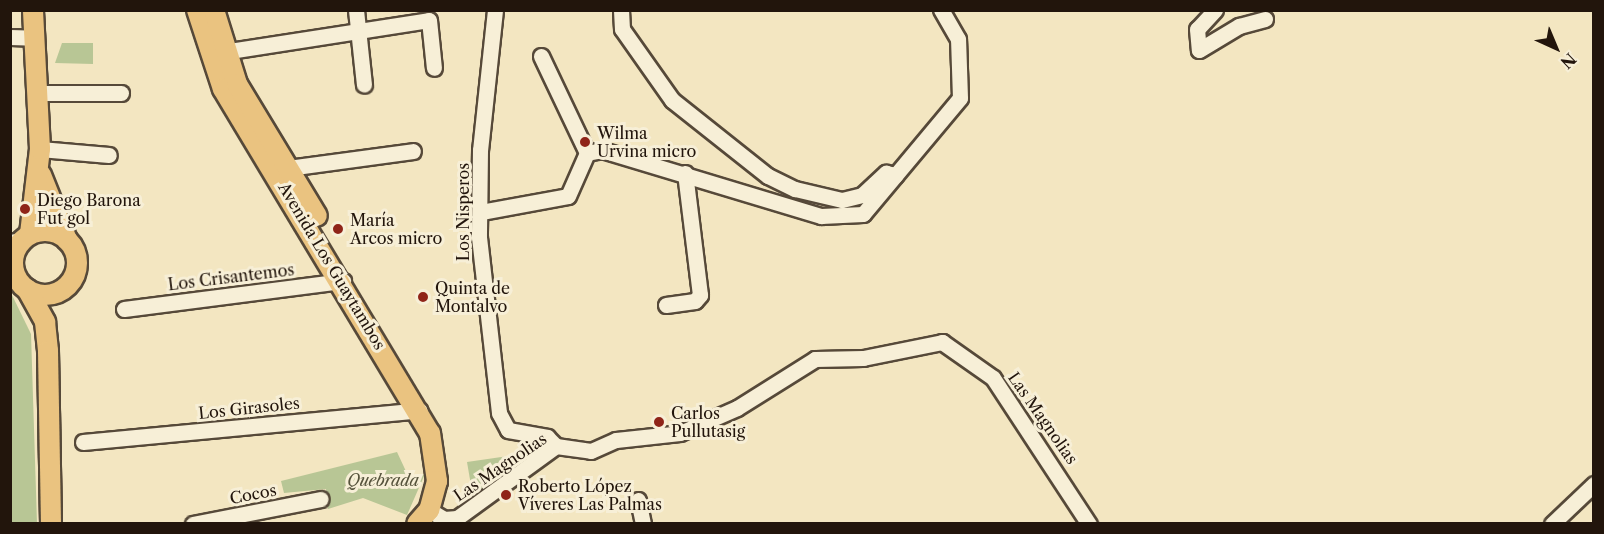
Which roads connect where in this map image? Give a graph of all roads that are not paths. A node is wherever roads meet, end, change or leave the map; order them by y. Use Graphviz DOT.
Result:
graph roads {
  1 [pos="33,10"];
  2 [pos="197,10"];
  3 [pos="214,10"];
  4 [pos="356,10"];
  5 [pos="495,10"];
  6 [pos="621,10"];
  7 [pos="941,10"];
  8 [pos="1215,10"];
  9 [pos="1264,19"];
  10 [pos="358,28"];
  11 [pos="10,37"];
  12 [pos="34,38"];
  13 [pos="223,52"];
  14 [pos="541,56"];
  15 [pos="434,68"];
  16 [pos="364,85"];
  17 [pos="37,93"];
  18 [pos="121,93"];
  19 [pos="40,149"];
  20 [pos="413,151"];
  21 [pos="587,153"];
  22 [pos="109,155"];
  23 [pos="288,168"];
  24 [pos="40,173"];
  25 [pos="685,173"];
  26 [pos="896,175"];
  27 [pos="481,212"];
  28 [pos="21,239"];
  29 [pos="68,240"];
  30 [pos="18,281"];
  31 [pos="66,286"];
  32 [pos="350,287"];
  33 [pos="666,305"];
  34 [pos="124,309"];
  35 [pos="48,351"];
  36 [pos="419,410"];
  37 [pos="83,442"];
  38 [pos="556,446"];
  39 [pos="443,466"];
  40 [pos="1593,484"];
  41 [pos="321,499"];
  42 [pos="638,500"];
  43 [pos="429,518"];
  44 [pos="51,524"];
  45 [pos="193,524"];
  46 [pos="643,524"];
  47 [pos="1089,524"];
  48 [pos="1552,524"];
  1 -- 12 [label="main road"];
  2 -- 32 [label="main road, Avenida Los Guaytambos"];
  3 -- 13 [label="main road, Avenida Los Guaytambos"];
  4 -- 10 [label="street"];
  5 -- 27 [label="street, Los Nisperos"];
  6 -- 26 [label="street"];
  7 -- 26 [label="street"];
  8 -- 9 [label="street"];
  10 -- 13 [label="street"];
  10 -- 15 [label="street"];
  10 -- 16 [label="street"];
  11 -- 12 [label="street"];
  12 -- 17 [label="main road"];
  13 -- 23 [label="main road, Avenida Los Guaytambos"];
  14 -- 21 [label="street"];
  17 -- 18 [label="street"];
  17 -- 19 [label="main road"];
  19 -- 22 [label="street"];
  19 -- 24 [label="main road"];
  20 -- 23 [label="street"];
  21 -- 25 [label="street"];
  21 -- 27 [label="street"];
  23 -- 32 [label="main road, Avenida Los Guaytambos"];
  24 -- 28 [label="main road"];
  24 -- 29 [label="main road"];
  25 -- 26 [label="street"];
  25 -- 33 [label="street"];
  27 -- 38 [label="street, Los Nisperos"];
  28 -- 29 [label="main road"];
  28 -- 30 [label="main road"];
  29 -- 31 [label="main road"];
  30 -- 31 [label="main road"];
  30 -- 35 [label="main road"];
  31 -- 35 [label="main road"];
  32 -- 34 [label="street, Los Crisantemos"];
  32 -- 36 [label="main road, Avenida Los Guaytambos"];
  32 -- 39 [label="main road, Avenida Los Guaytambos"];
  35 -- 44 [label="main road"];
  36 -- 37 [label="street, Los Girasoles"];
  36 -- 39 [label="main road, Avenida Los Guaytambos"];
  38 -- 43 [label="street, Las Magnolias"];
  38 -- 47 [label="street, Las Magnolias"];
  39 -- 43 [label="main road, Avenida Los Guaytambos"];
  40 -- 48 [label="street"];
  41 -- 45 [label="street, Cocos"];
  42 -- 46 [label="street"];
}
